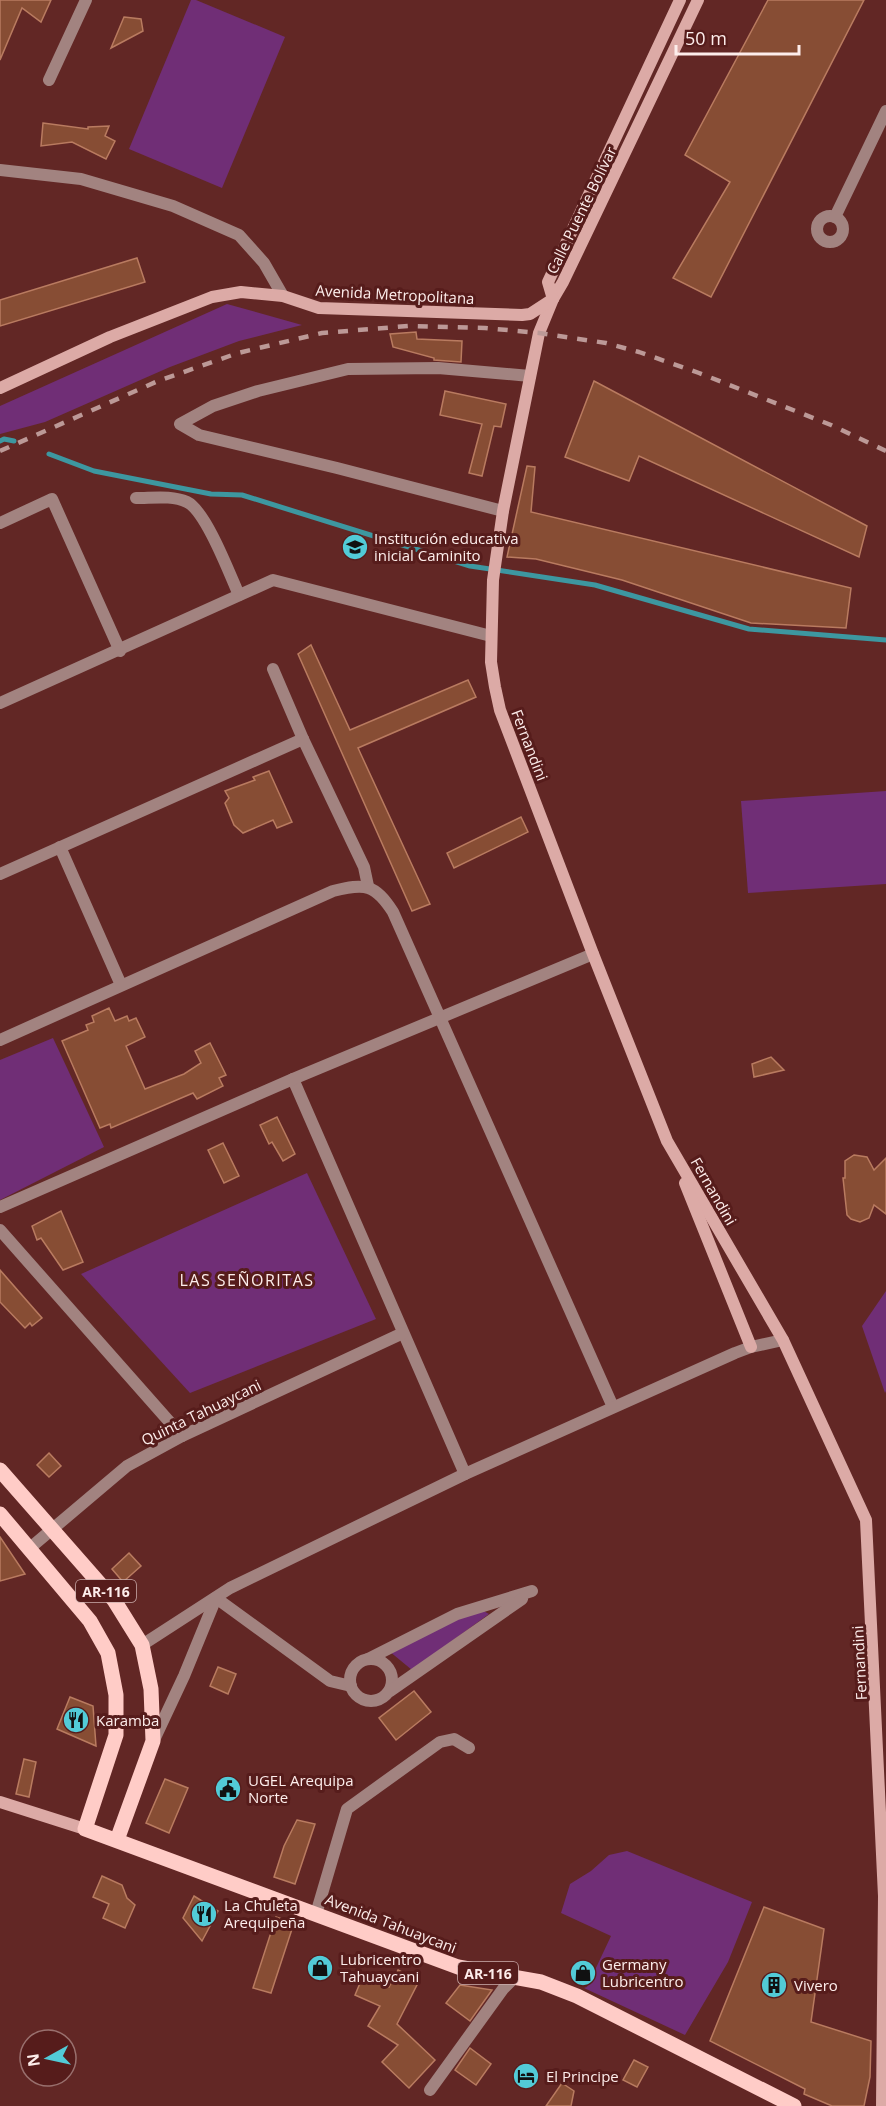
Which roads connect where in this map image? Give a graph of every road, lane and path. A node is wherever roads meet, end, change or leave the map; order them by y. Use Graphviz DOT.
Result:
graph roads {
  1 [pos="86,0"];
  2 [pos="680,0"];
  3 [pos="698,0"];
  4 [pos="655,52"];
  5 [pos="670,60"];
  6 [pos="49,80"];
  7 [pos="886,111"];
  8 [pos="0,170"];
  9 [pos="835,217"];
  10 [pos="283,296"];
  11 [pos="553,299"];
  12 [pos="530,376"];
  13 [pos="0,388"];
  14 [pos="136,498"];
  15 [pos="502,511"];
  16 [pos="0,523"];
  17 [pos="239,595"];
  18 [pos="491,636"];
  19 [pos="120,651"];
  20 [pos="273,669"];
  21 [pos="0,703"];
  22 [pos="303,739"];
  23 [pos="60,847"];
  24 [pos="0,874"];
  25 [pos="368,886"];
  26 [pos="593,954"];
  27 [pos="121,985"];
  28 [pos="440,1018"];
  29 [pos="0,1040"];
  30 [pos="293,1079"];
  31 [pos="668,1141"];
  32 [pos="0,1207"];
  33 [pos="0,1230"];
  34 [pos="403,1332"];
  35 [pos="783,1340"];
  36 [pos="751,1347"];
  37 [pos="613,1407"];
  38 [pos="182,1436"];
  39 [pos="0,1470"];
  40 [pos="465,1474"];
  41 [pos="0,1514"];
  42 [pos="53,1530"];
  43 [pos="30,1548"];
  44 [pos="216,1598"];
  45 [pos="142,1645"];
  46 [pos="368,1659"];
  47 [pos="351,1686"];
  48 [pos="390,1691"];
  49 [pos="153,1741"];
  50 [pos="469,1748"];
  51 [pos="0,1802"];
  52 [pos="85,1829"];
  53 [pos="117,1840"];
  54 [pos="316,1914"];
  55 [pos="514,1978"];
  56 [pos="429,2090"];
  57 [pos="884,2099"];
  58 [pos="794,2106"];
  1 -- 6 [label="street"];
  2 -- 4 [label="street, Calle Puente Bolívar"];
  3 -- 5 [label="street, Calle Puente Bolívar"];
  4 -- 5 [label="street"];
  4 -- 11 [label="street, Calle Puente Bolívar"];
  5 -- 11 [label="street, Calle Puente Bolívar"];
  7 -- 9 [label="street"];
  8 -- 10 [label="street"];
  10 -- 11 [label="street, Avenida Metropolitana"];
  10 -- 13 [label="street, Avenida Metropolitana"];
  11 -- 12 [label="street, Fernandini"];
  12 -- 15 [label="street, Fernandini"];
  12 -- 15 [label="street"];
  14 -- 17 [label="street"];
  15 -- 18 [label="street, Fernandini"];
  16 -- 19 [label="street"];
  17 -- 18 [label="street"];
  17 -- 19 [label="street"];
  18 -- 26 [label="street, Fernandini"];
  19 -- 21 [label="street"];
  20 -- 22 [label="street"];
  22 -- 23 [label="street"];
  22 -- 25 [label="street"];
  23 -- 24 [label="street"];
  23 -- 27 [label="street"];
  25 -- 27 [label="street"];
  25 -- 28 [label="street"];
  26 -- 28 [label="street"];
  26 -- 31 [label="street, Fernandini"];
  27 -- 29 [label="street"];
  28 -- 30 [label="street"];
  28 -- 37 [label="street"];
  30 -- 32 [label="street"];
  30 -- 34 [label="street"];
  31 -- 35 [label="street, Fernandini"];
  31 -- 36 [label="street"];
  33 -- 38 [label="street"];
  34 -- 38 [label="street, Quinta Tahuaycani"];
  34 -- 40 [label="street"];
  35 -- 36 [label="street"];
  35 -- 57 [label="street, Fernandini"];
  36 -- 37 [label="street"];
  37 -- 40 [label="street"];
  38 -- 42 [label="street, Quinta Tahuaycani"];
  39 -- 42 [label="main road, AR-116"];
  40 -- 44 [label="street"];
  41 -- 43 [label="main road, AR-116"];
  42 -- 43 [label="street, Quinta Tahuaycani"];
  42 -- 45 [label="main road, AR-116"];
  43 -- 52 [label="main road, AR-116"];
  44 -- 45 [label="street"];
  44 -- 47 [label="street"];
  44 -- 49 [label="street"];
  45 -- 49 [label="main road, AR-116"];
  46 -- 47 [label="street"];
  46 -- 48 [label="street"];
  46 -- 48 [label="street"];
  47 -- 48 [label="street"];
  49 -- 53 [label="main road, AR-116"];
  50 -- 54 [label="street"];
  51 -- 52 [label="street, Avenida Tahuaycani"];
  52 -- 53 [label="main road, Avenida Tahuaycani / AR-116"];
  53 -- 54 [label="main road, Avenida Tahuaycani / AR-116"];
  54 -- 55 [label="main road, Avenida Tahuaycani / AR-116"];
  55 -- 56 [label="street"];
  55 -- 58 [label="main road, Avenida Tahuaycani / AR-116"];
}
